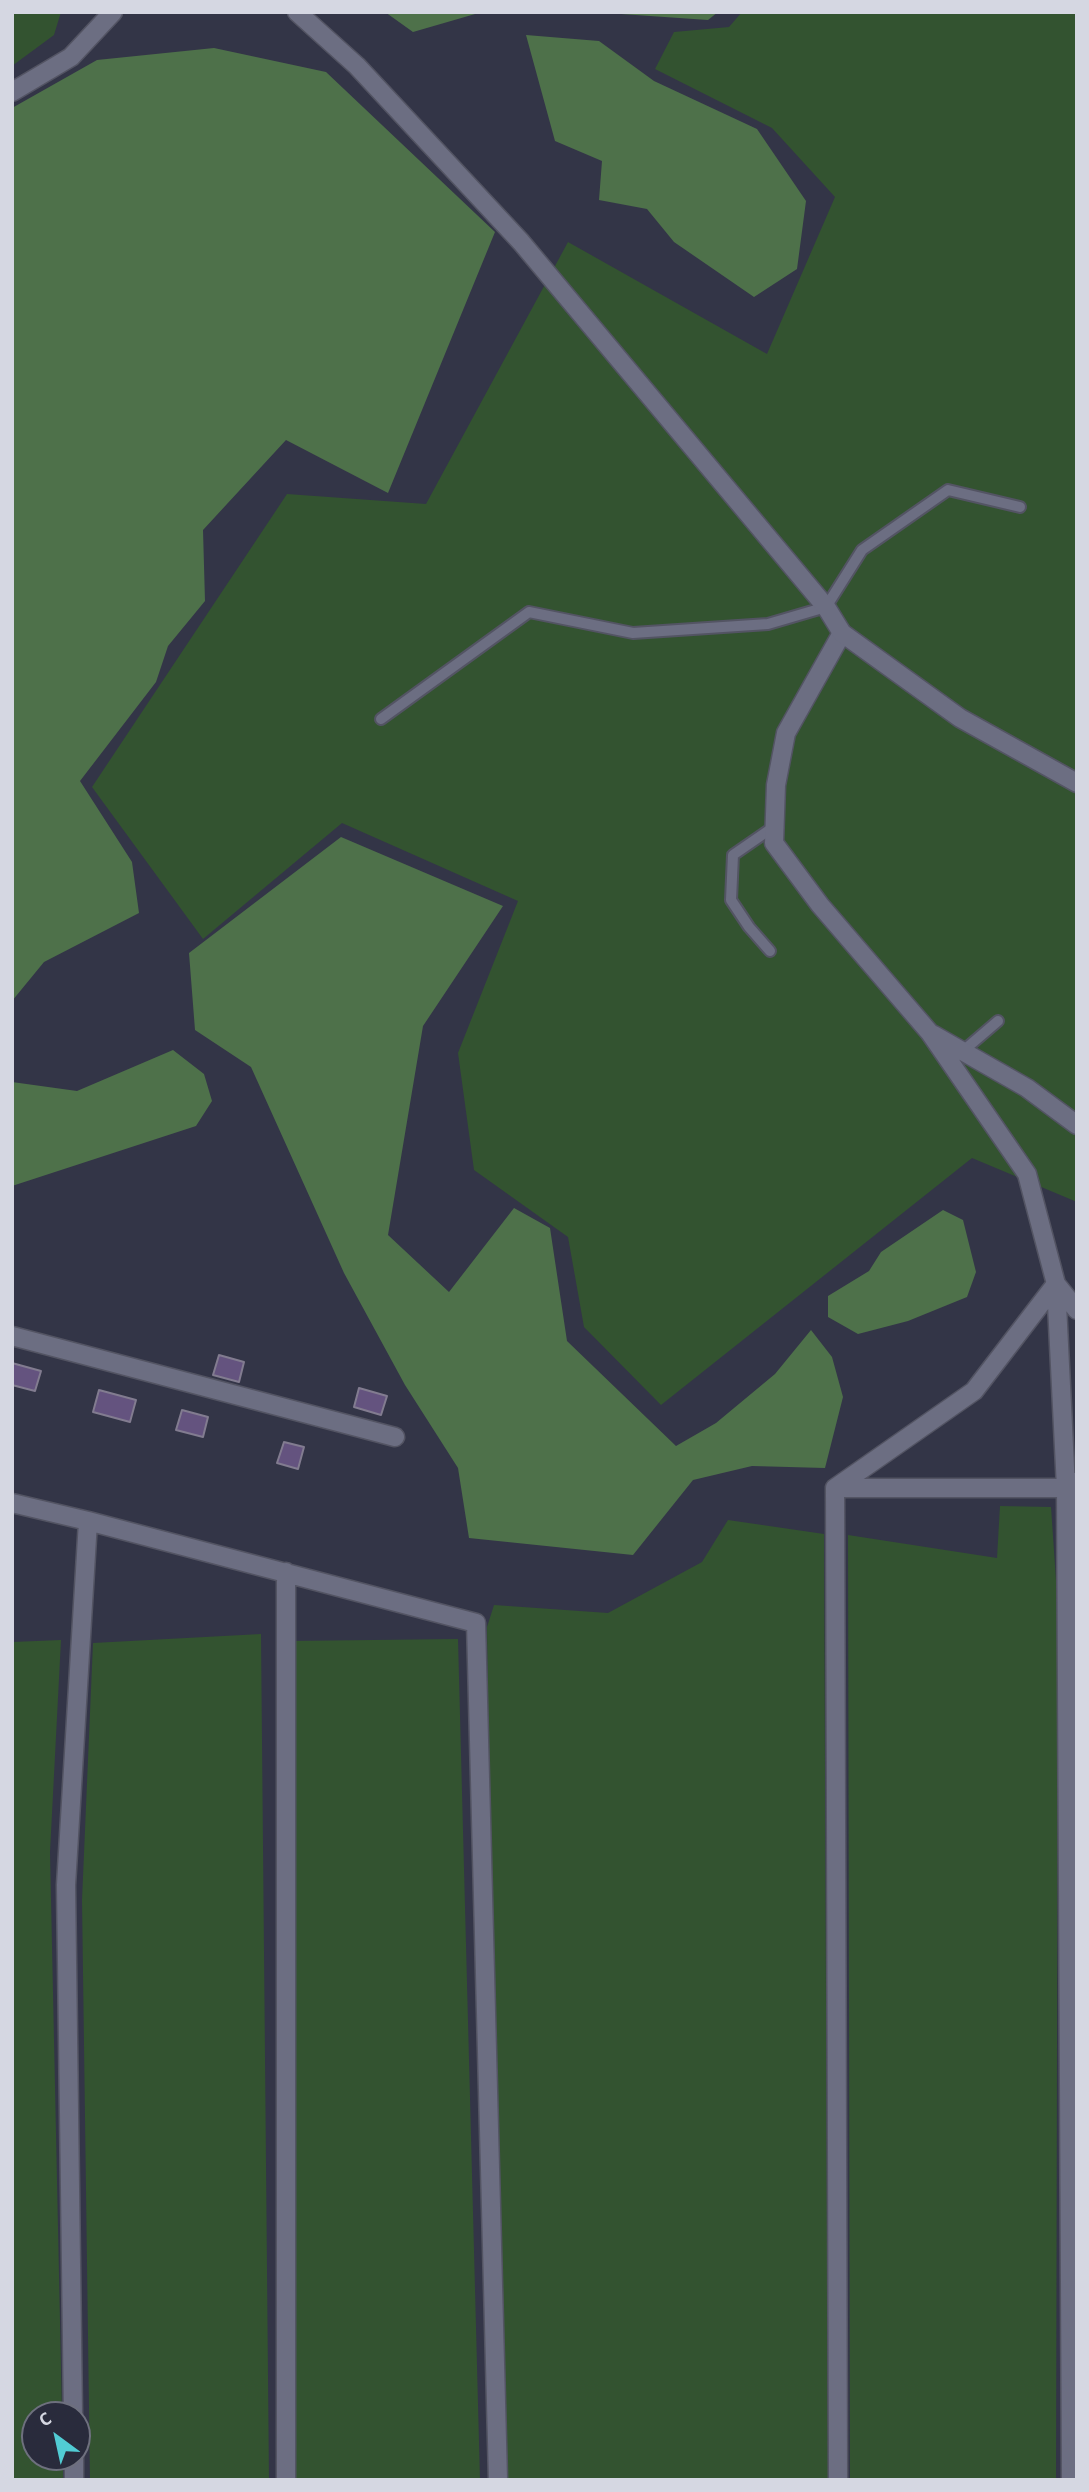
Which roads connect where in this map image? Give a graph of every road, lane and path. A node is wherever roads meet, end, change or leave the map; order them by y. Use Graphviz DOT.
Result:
graph roads {
  1 [pos="113,12"];
  2 [pos="297,12"];
  3 [pos="12,92"];
  4 [pos="1020,507"];
  5 [pos="826,607"];
  6 [pos="842,633"];
  7 [pos="381,719"];
  8 [pos="1077,783"];
  9 [pos="775,826"];
  10 [pos="771,951"];
  11 [pos="998,1021"];
  12 [pos="930,1033"];
  13 [pos="963,1051"];
  14 [pos="1077,1125"];
  15 [pos="1056,1284"];
  16 [pos="1077,1310"];
  17 [pos="12,1336"];
  18 [pos="395,1437"];
  19 [pos="1071,1484"];
  20 [pos="835,1488"];
  21 [pos="12,1503"];
  22 [pos="88,1521"];
  23 [pos="286,1573"];
  24 [pos="73,2401"];
  25 [pos="286,2480"];
  26 [pos="498,2480"];
  27 [pos="838,2480"];
  28 [pos="1071,2480"];
  1 -- 3 [label="street"];
  2 -- 5 [label="street"];
  4 -- 5 [label="lane"];
  5 -- 6 [label="street"];
  5 -- 7 [label="lane"];
  6 -- 8 [label="street"];
  6 -- 9 [label="street"];
  9 -- 10 [label="lane"];
  9 -- 12 [label="street"];
  11 -- 13 [label="lane"];
  12 -- 13 [label="street"];
  12 -- 15 [label="street"];
  13 -- 14 [label="street"];
  15 -- 16 [label="street"];
  15 -- 19 [label="street"];
  15 -- 20 [label="street"];
  17 -- 18 [label="street"];
  19 -- 20 [label="street"];
  19 -- 28 [label="street"];
  20 -- 27 [label="street"];
  21 -- 22 [label="street"];
  22 -- 23 [label="street"];
  22 -- 24 [label="street"];
  23 -- 25 [label="street"];
  23 -- 26 [label="street"];
}
